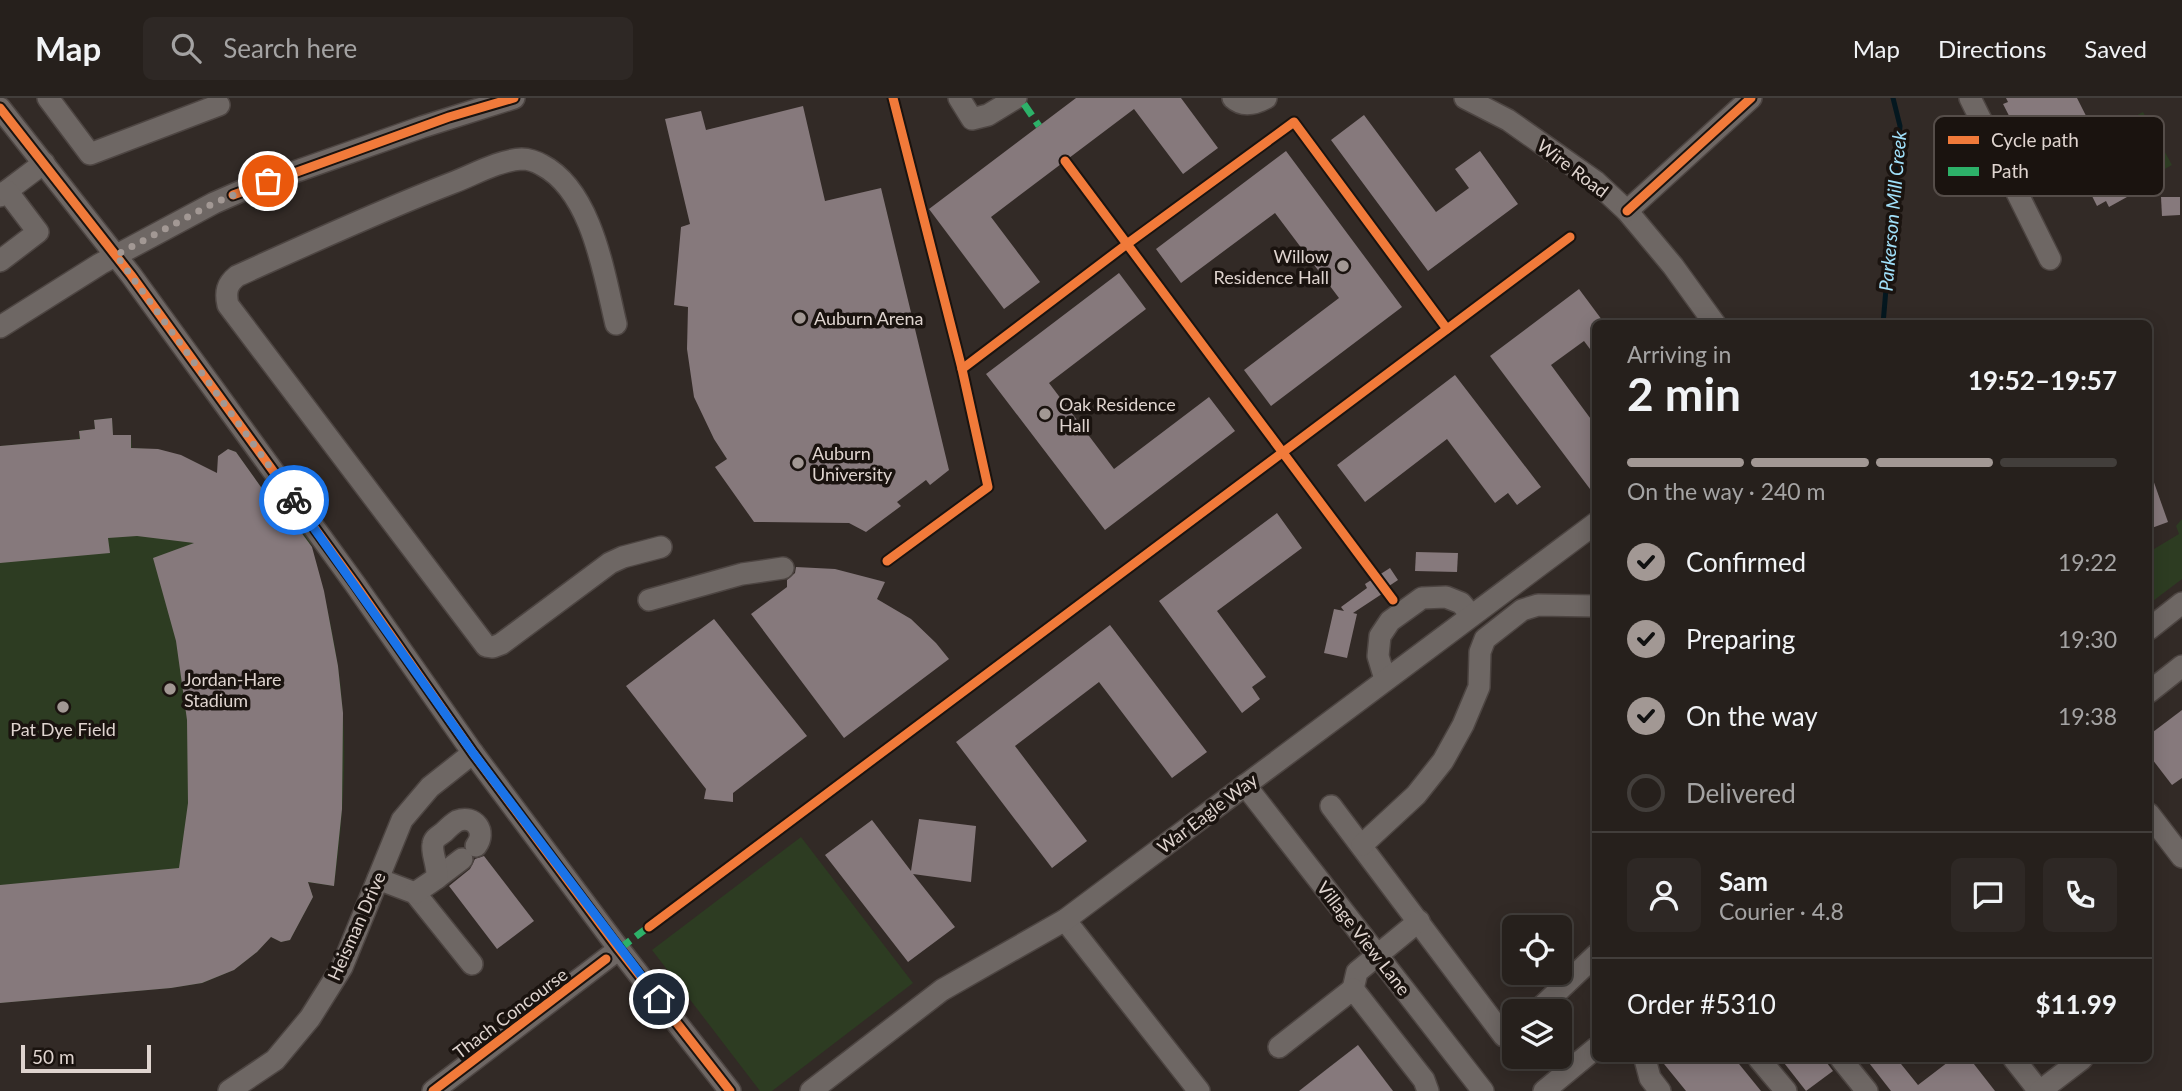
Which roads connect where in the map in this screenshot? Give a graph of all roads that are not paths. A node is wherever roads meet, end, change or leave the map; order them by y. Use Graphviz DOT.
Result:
graph roads {
  1 [pos="48,98"];
  2 [pos="514,98"];
  3 [pos="959,98"];
  4 [pos="1016,98"];
  5 [pos="1233,98"];
  6 [pos="1266,98"];
  7 [pos="1465,98"];
  8 [pos="1751,98"];
  9 [pos="1970,98"];
  10 [pos="219,105"];
  11 [pos="0,108"];
  12 [pos="1979,116"];
  13 [pos="44,163"];
  14 [pos="3,193"];
  15 [pos="2019,196"];
  16 [pos="1627,211"];
  17 [pos="116,255"];
  18 [pos="2050,259"];
  19 [pos="0,261"];
  20 [pos="1712,320"];
  21 [pos="616,324"];
  22 [pos="0,327"];
  23 [pos="1592,526"];
  24 [pos="661,547"];
  25 [pos="783,568"];
  26 [pos="649,600"];
  27 [pos="2182,603"];
  28 [pos="1592,606"];
  29 [pos="1471,615"];
  30 [pos="2152,627"];
  31 [pos="2182,666"];
  32 [pos="1385,679"];
  33 [pos="2152,690"];
  34 [pos="473,753"];
  35 [pos="1245,785"];
  36 [pos="1331,806"];
  37 [pos="2152,818"];
  38 [pos="1362,845"];
  39 [pos="2182,857"];
  40 [pos="437,878"];
  41 [pos="377,879"];
  42 [pos="415,893"];
  43 [pos="1065,920"];
  44 [pos="1419,921"];
  45 [pos="612,954"];
  46 [pos="1378,955"];
  47 [pos="1592,959"];
  48 [pos="472,964"];
  49 [pos="1353,989"];
  50 [pos="1550,999"];
  51 [pos="1502,1033"];
  52 [pos="1279,1047"];
  53 [pos="1592,1051"];
  54 [pos="1762,1062"];
  55 [pos="1843,1062"];
  56 [pos="2016,1062"];
  57 [pos="2078,1062"];
  58 [pos="229,1091"];
  59 [pos="433,1091"];
  60 [pos="730,1091"];
  61 [pos="811,1091"];
  62 [pos="1199,1091"];
  63 [pos="1428,1091"];
  64 [pos="1483,1091"];
  65 [pos="1544,1091"];
  66 [pos="1786,1091"];
  67 [pos="1867,1091"];
  68 [pos="2039,1091"];
  1 -- 10 [label="street"];
  2 -- 17 [label="street"];
  3 -- 4 [label="street"];
  5 -- 6 [label="street"];
  7 -- 16 [label="street, Wire Road"];
  8 -- 16 [label="street"];
  9 -- 12 [label="street"];
  11 -- 13 [label="street"];
  13 -- 14 [label="street"];
  13 -- 17 [label="street"];
  14 -- 19 [label="street"];
  15 -- 18 [label="street"];
  16 -- 20 [label="street, Wire Road"];
  17 -- 22 [label="street"];
  17 -- 34 [label="street"];
  21 -- 24 [label="street"];
  23 -- 29 [label="street, War Eagle Way"];
  25 -- 26 [label="street"];
  27 -- 30 [label="street"];
  28 -- 38 [label="street"];
  29 -- 32 [label="street, War Eagle Way"];
  29 -- 32 [label="street"];
  31 -- 33 [label="street"];
  32 -- 35 [label="street, War Eagle Way"];
  34 -- 41 [label="street, Heisman Drive"];
  34 -- 45 [label="street"];
  35 -- 43 [label="street, War Eagle Way"];
  35 -- 46 [label="street, Village View Lane"];
  36 -- 38 [label="street"];
  37 -- 39 [label="street"];
  38 -- 44 [label="street"];
  40 -- 40 [label="street"];
  40 -- 42 [label="street"];
  41 -- 42 [label="street"];
  41 -- 58 [label="street, Heisman Drive"];
  42 -- 48 [label="street"];
  43 -- 61 [label="street, War Eagle Way"];
  43 -- 62 [label="street"];
  44 -- 46 [label="street"];
  44 -- 51 [label="street"];
  45 -- 59 [label="street, Thach Concourse"];
  45 -- 60 [label="street"];
  46 -- 49 [label="street"];
  46 -- 64 [label="street, Village View Lane"];
  47 -- 50 [label="street"];
  49 -- 52 [label="street"];
  49 -- 63 [label="street"];
  53 -- 65 [label="street"];
  54 -- 66 [label="street"];
  55 -- 67 [label="street"];
  56 -- 68 [label="street"];
  57 -- 68 [label="street"];
}
